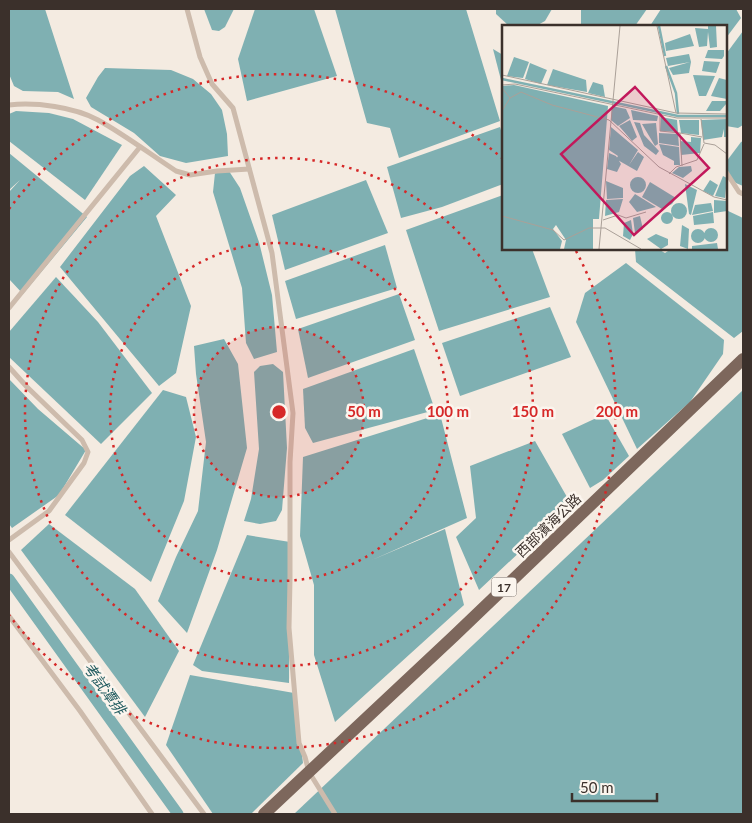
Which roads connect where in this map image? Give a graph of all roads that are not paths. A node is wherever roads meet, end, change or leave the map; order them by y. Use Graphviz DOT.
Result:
graph roads {
  1 [pos="187,9"];
  2 [pos="9,105"];
  3 [pos="140,147"];
  4 [pos="249,170"];
  5 [pos="727,174"];
  6 [pos="743,194"];
  7 [pos="9,308"];
  8 [pos="743,359"];
  9 [pos="9,367"];
  10 [pos="9,540"];
  11 [pos="9,552"];
  12 [pos="9,616"];
  13 [pos="309,772"];
  14 [pos="152,814"];
  15 [pos="204,814"];
  16 [pos="264,814"];
  17 [pos="335,814"];
  1 -- 4 [label="lane"];
  2 -- 3 [label="lane"];
  3 -- 4 [label="lane"];
  3 -- 7 [label="lane"];
  4 -- 13 [label="lane"];
  5 -- 6 [label="lane"];
  8 -- 13 [label="main road, 西部濱海公路 / 17"];
  9 -- 10 [label="lane"];
  11 -- 15 [label="lane"];
  12 -- 14 [label="lane"];
  13 -- 16 [label="main road, 西部濱海公路 / 17"];
  13 -- 17 [label="lane"];
}
